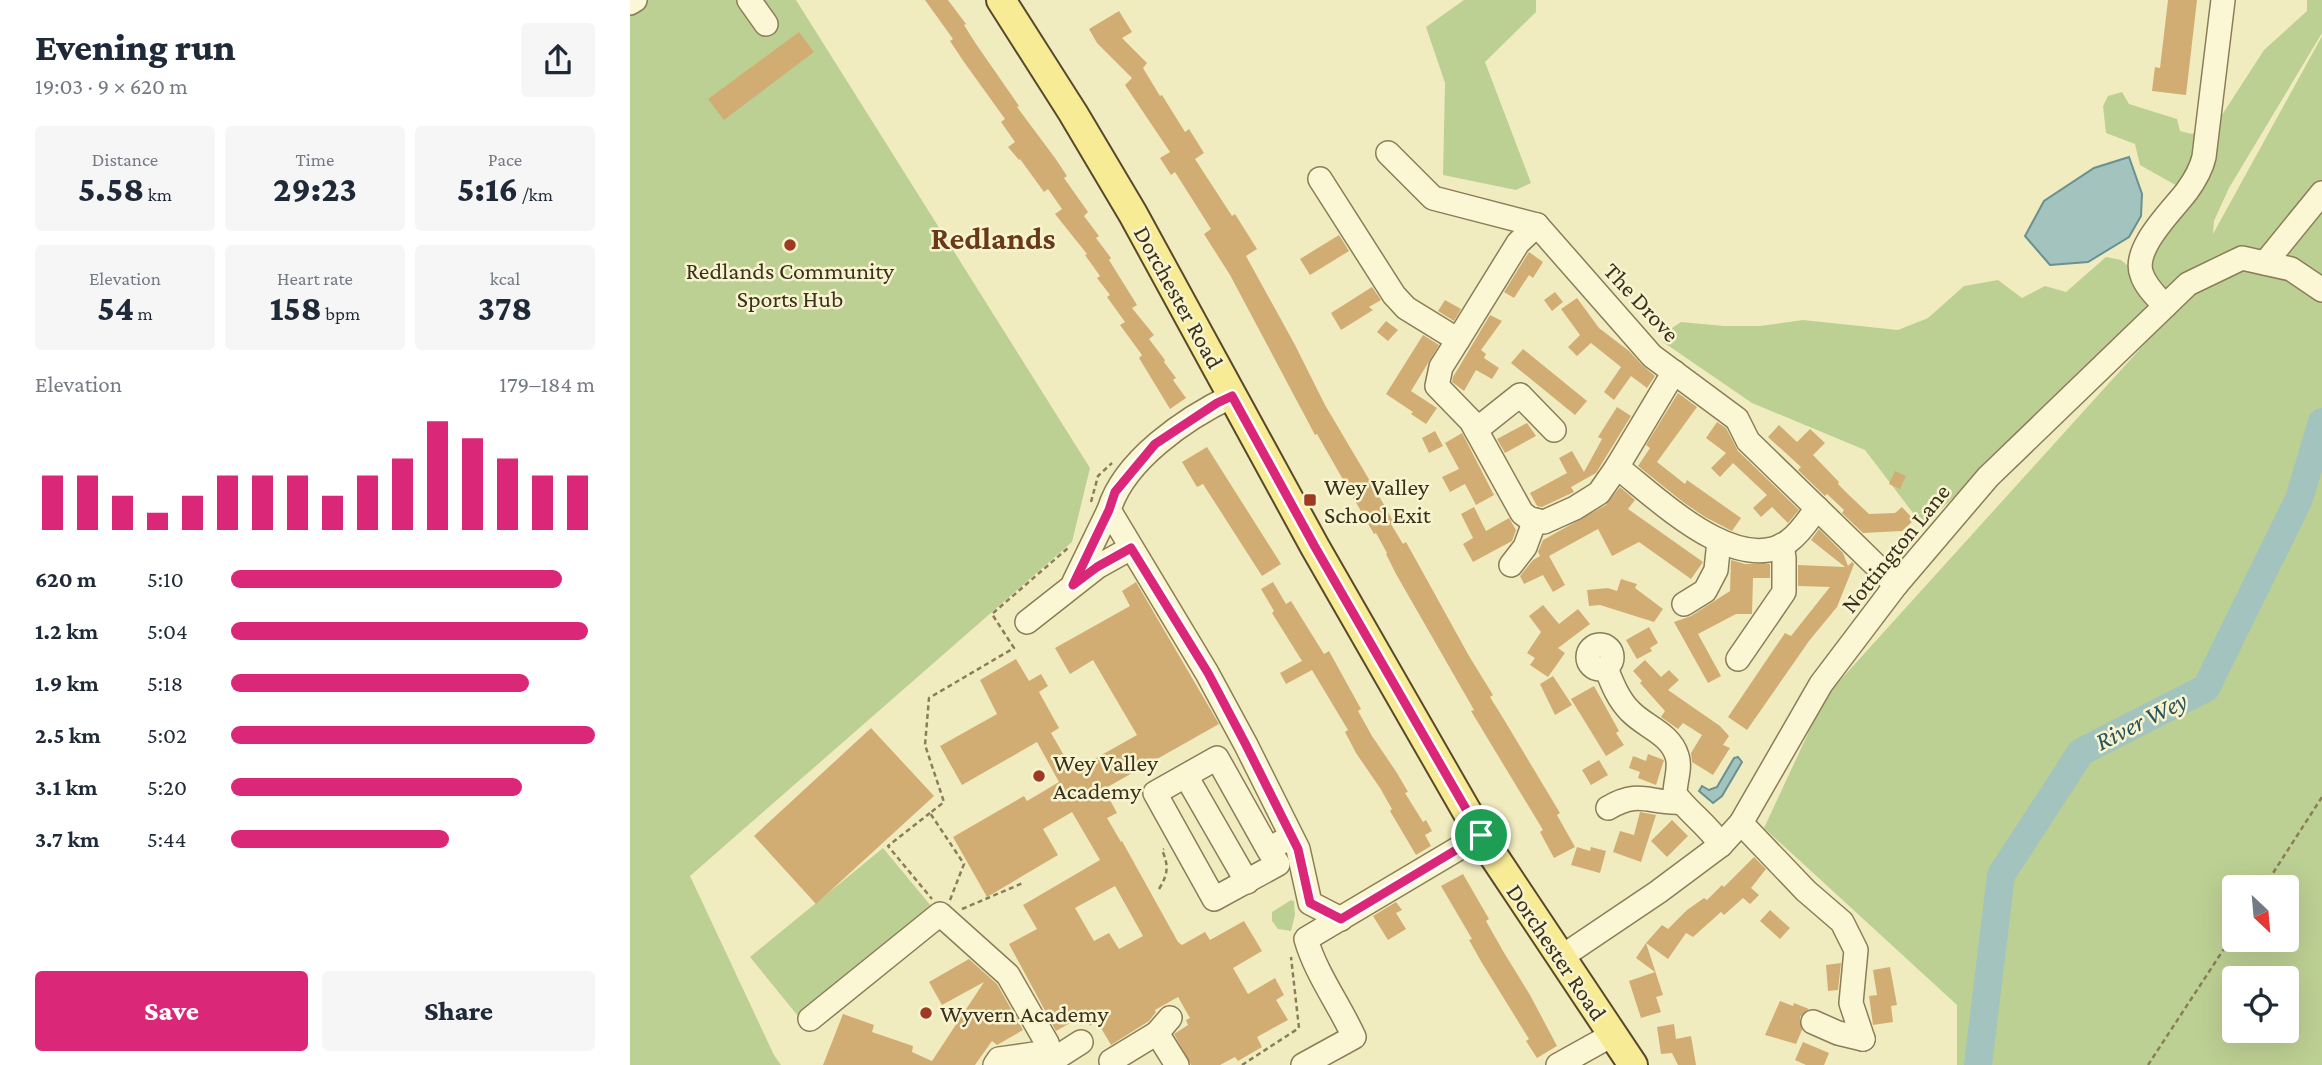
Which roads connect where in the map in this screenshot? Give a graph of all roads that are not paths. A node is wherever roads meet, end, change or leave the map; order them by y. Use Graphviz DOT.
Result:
graph roads {
  1 [pos="635,0"];
  2 [pos="749,0"];
  3 [pos="1001,0"];
  4 [pos="2223,0"];
  5 [pos="630,3"];
  6 [pos="766,24"];
  7 [pos="1388,153"];
  8 [pos="1320,179"];
  9 [pos="2322,193"];
  10 [pos="1537,225"];
  11 [pos="2265,264"];
  12 [pos="2322,290"];
  13 [pos="2165,306"];
  14 [pos="1458,340"];
  15 [pos="1674,372"];
  16 [pos="1232,396"];
  17 [pos="1476,430"];
  18 [pos="1554,430"];
  19 [pos="1617,467"];
  20 [pos="1100,506"];
  21 [pos="1817,508"];
  22 [pos="1535,520"];
  23 [pos="1719,541"];
  24 [pos="1782,545"];
  25 [pos="1131,548"];
  26 [pos="1511,565"];
  27 [pos="1073,585"];
  28 [pos="1896,585"];
  29 [pos="1684,604"];
  30 [pos="1027,622"];
  31 [pos="1738,659"];
  32 [pos="1606,668"];
  33 [pos="1186,776"];
  34 [pos="1681,802"];
  35 [pos="1608,808"];
  36 [pos="1741,823"];
  37 [pos="1481,835"];
  38 [pos="1291,837"];
  39 [pos="1721,845"];
  40 [pos="1268,849"];
  41 [pos="1247,882"];
  42 [pos="1341,919"];
  43 [pos="1560,958"];
  44 [pos="810,1019"];
  45 [pos="1812,1022"];
  46 [pos="1084,1031"];
  47 [pos="1612,1035"];
  48 [pos="1111,1061"];
  49 [pos="1053,1063"];
  50 [pos="995,1065"];
  51 [pos="1177,1065"];
  52 [pos="1303,1065"];
  53 [pos="1558,1065"];
  54 [pos="1633,1065"];
  1 -- 5 [label="street"];
  2 -- 6 [label="street"];
  3 -- 16 [label="main road, Dorchester Road"];
  4 -- 13 [label="street"];
  7 -- 10 [label="street"];
  8 -- 14 [label="street"];
  9 -- 11 [label="street"];
  10 -- 14 [label="street"];
  10 -- 15 [label="street, The Drove"];
  11 -- 12 [label="street, Nottington Lane"];
  11 -- 13 [label="street, Nottington Lane"];
  13 -- 28 [label="street, Nottington Lane"];
  14 -- 17 [label="street"];
  15 -- 19 [label="street"];
  15 -- 21 [label="street, The Drove"];
  16 -- 20 [label="street"];
  16 -- 37 [label="main road, Dorchester Road"];
  17 -- 18 [label="street"];
  17 -- 22 [label="street"];
  19 -- 22 [label="street"];
  19 -- 23 [label="street"];
  20 -- 25 [label="street"];
  20 -- 27 [label="street"];
  21 -- 24 [label="street"];
  21 -- 28 [label="street, The Drove"];
  22 -- 26 [label="street"];
  23 -- 24 [label="street"];
  23 -- 29 [label="street"];
  24 -- 31 [label="street"];
  25 -- 27 [label="street"];
  25 -- 38 [label="street"];
  27 -- 30 [label="street"];
  28 -- 36 [label="street, Nottington Lane"];
  32 -- 34 [label="street"];
  33 -- 40 [label="street"];
  33 -- 41 [label="street"];
  33 -- 41 [label="street"];
  34 -- 35 [label="street"];
  34 -- 39 [label="street"];
  36 -- 39 [label="street, Nottington Lane"];
  36 -- 45 [label="street"];
  37 -- 42 [label="street"];
  37 -- 43 [label="main road, Dorchester Road"];
  38 -- 40 [label="street"];
  38 -- 42 [label="street"];
  39 -- 43 [label="street, Nottington Lane"];
  40 -- 41 [label="street"];
  42 -- 52 [label="street"];
  43 -- 47 [label="main road, Dorchester Road"];
  44 -- 49 [label="street"];
  46 -- 49 [label="street"];
  47 -- 53 [label="street"];
  47 -- 54 [label="main road, Dorchester Road"];
  48 -- 51 [label="street"];
  49 -- 50 [label="street"];
}
